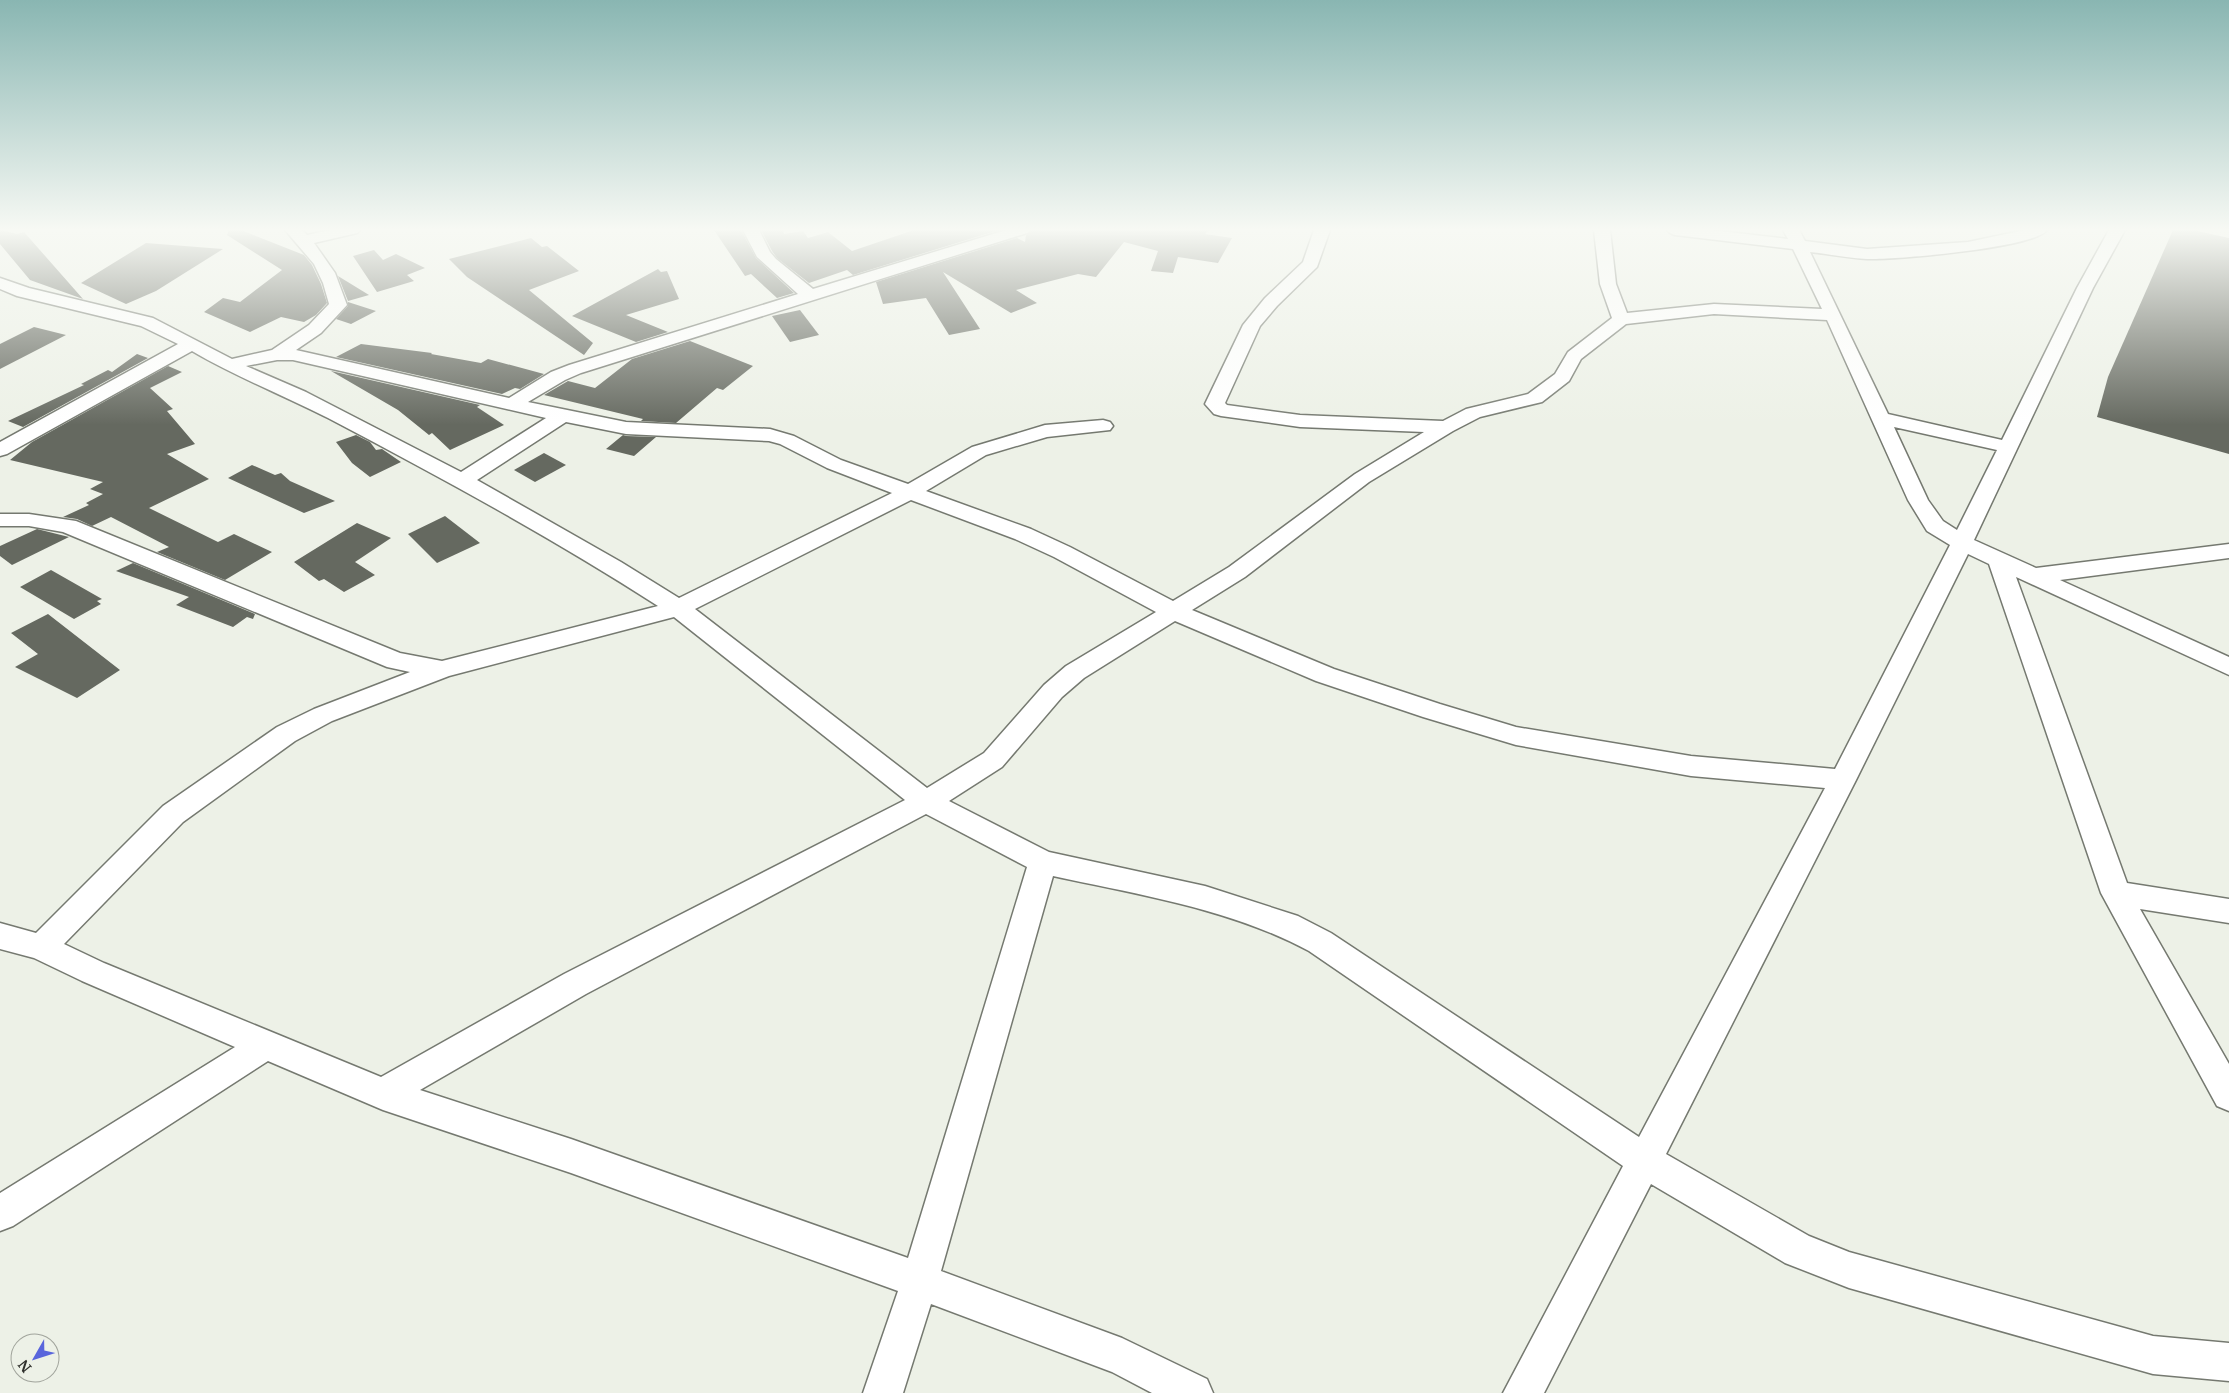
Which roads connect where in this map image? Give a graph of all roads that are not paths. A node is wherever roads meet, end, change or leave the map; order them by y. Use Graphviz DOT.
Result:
graph roads {
  1 [pos="35,295"];
  2 [pos="336,295"];
  3 [pos="814,295"];
  4 [pos="1278,295"];
  5 [pos="1612,295"];
  6 [pos="1823,295"];
  7 [pos="2081,295"];
  8 [pos="811,296"];
  9 [pos="1833,315"];
  10 [pos="1620,319"];
  11 [pos="192,344"];
  12 [pos="278,354"];
  13 [pos="230,366"];
  14 [pos="512,404"];
  15 [pos="563,416"];
  16 [pos="1880,418"];
  17 [pos="1103,426"];
  18 [pos="1446,427"];
  19 [pos="2008,447"];
  20 [pos="0,450"];
  21 [pos="462,480"];
  22 [pos="910,492"];
  23 [pos="0,520"];
  24 [pos="1962,543"];
  25 [pos="2229,551"];
  26 [pos="1999,560"];
  27 [pos="2033,576"];
  28 [pos="678,608"];
  29 [pos="1173,611"];
  30 [pos="2229,667"];
  31 [pos="442,669"];
  32 [pos="1843,780"];
  33 [pos="926,802"];
  34 [pos="1043,862"];
  35 [pos="2116,893"];
  36 [pos="2229,911"];
  37 [pos="0,936"];
  38 [pos="41,947"];
  39 [pos="266,1045"];
  40 [pos="383,1094"];
  41 [pos="2229,1094"];
  42 [pos="1646,1162"];
  43 [pos="0,1213"];
  44 [pos="920,1281"];
  45 [pos="2229,1362"];
  46 [pos="883,1393"];
  47 [pos="1193,1393"];
  48 [pos="1523,1393"];
  1 -- 11 [label="street"];
  2 -- 12 [label="street"];
  3 -- 8 [label="street"];
  4 -- 18 [label="street"];
  5 -- 10 [label="street"];
  6 -- 9 [label="street"];
  7 -- 19 [label="street"];
  8 -- 14 [label="street"];
  9 -- 10 [label="street"];
  9 -- 16 [label="street"];
  10 -- 18 [label="street"];
  11 -- 13 [label="street"];
  11 -- 20 [label="street"];
  12 -- 13 [label="street"];
  12 -- 14 [label="street"];
  13 -- 21 [label="street"];
  14 -- 15 [label="street"];
  15 -- 21 [label="street"];
  15 -- 22 [label="street"];
  16 -- 19 [label="street"];
  16 -- 24 [label="street"];
  17 -- 22 [label="street"];
  18 -- 29 [label="street"];
  19 -- 24 [label="street"];
  21 -- 28 [label="street"];
  22 -- 28 [label="street"];
  22 -- 29 [label="street"];
  23 -- 31 [label="street"];
  24 -- 26 [label="street"];
  24 -- 32 [label="street"];
  25 -- 27 [label="street"];
  26 -- 27 [label="street"];
  26 -- 35 [label="street"];
  27 -- 30 [label="street"];
  28 -- 31 [label="street"];
  28 -- 33 [label="street"];
  29 -- 32 [label="street"];
  29 -- 33 [label="street"];
  31 -- 38 [label="street"];
  32 -- 42 [label="street"];
  33 -- 34 [label="street"];
  33 -- 40 [label="street"];
  34 -- 42 [label="street"];
  34 -- 44 [label="street"];
  35 -- 36 [label="street"];
  35 -- 41 [label="street"];
  37 -- 38 [label="street"];
  38 -- 39 [label="street"];
  39 -- 40 [label="street"];
  39 -- 43 [label="street"];
  40 -- 44 [label="street"];
  42 -- 45 [label="street"];
  42 -- 48 [label="street"];
  44 -- 46 [label="street"];
  44 -- 47 [label="street"];
}
